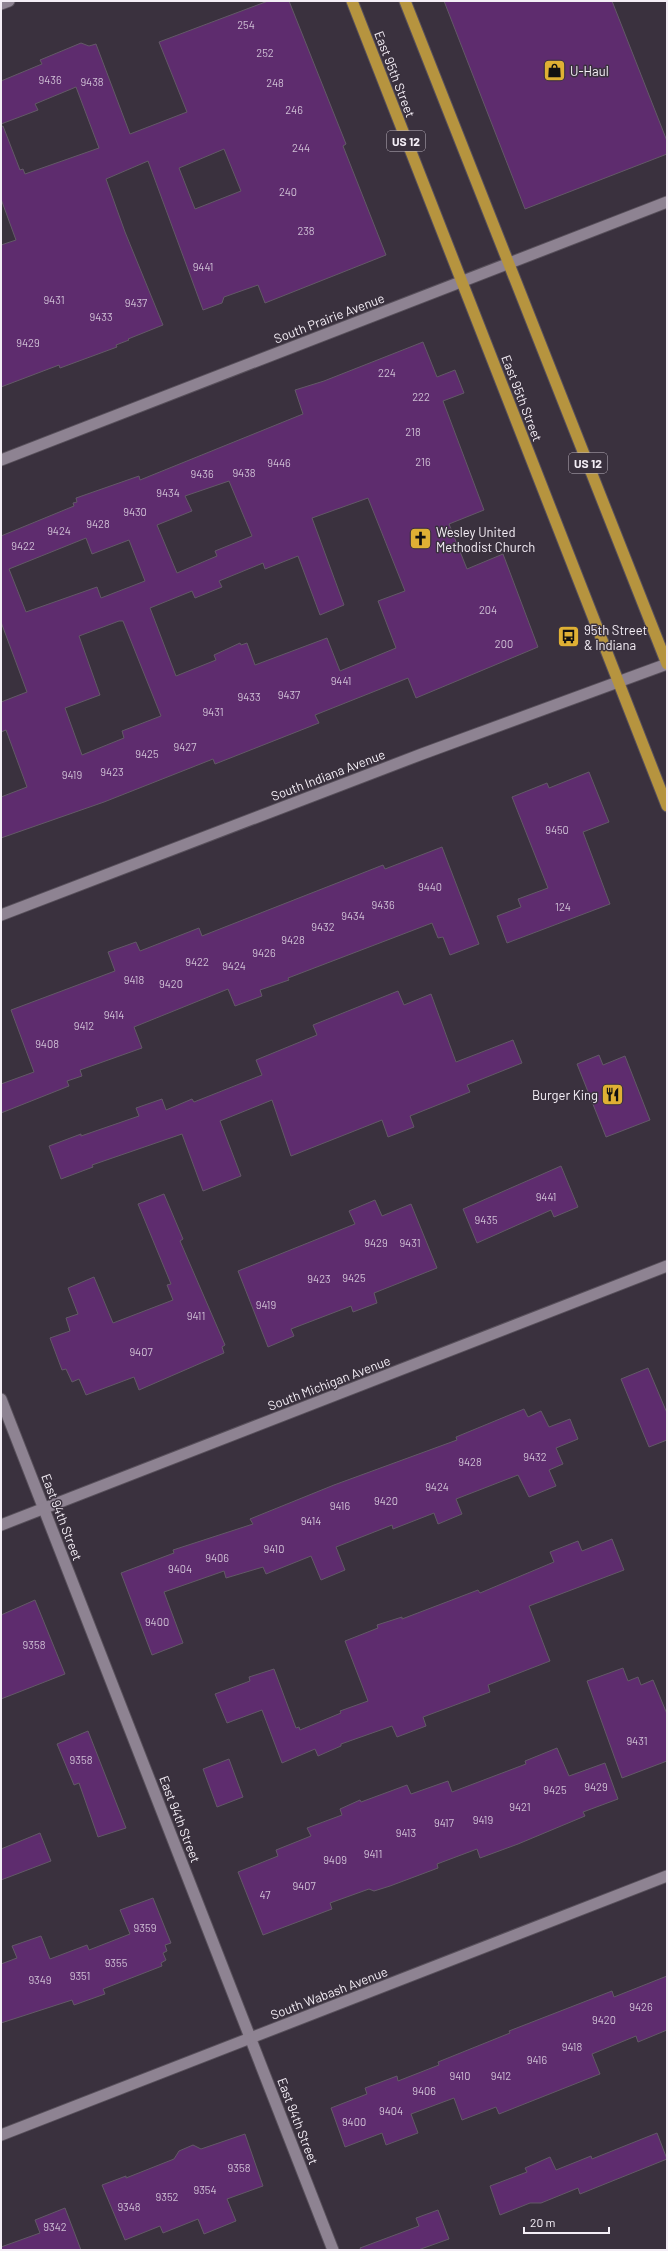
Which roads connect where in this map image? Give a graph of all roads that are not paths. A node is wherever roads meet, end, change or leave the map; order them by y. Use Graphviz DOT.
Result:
graph roads {
  1 [pos="9,1"];
  2 [pos="352,1"];
  3 [pos="405,1"];
  4 [pos="1,4"];
  5 [pos="667,202"];
  6 [pos="509,263"];
  7 [pos="461,281"];
  8 [pos="1,460"];
  9 [pos="667,664"];
  10 [pos="618,682"];
  11 [pos="667,806"];
  12 [pos="1,915"];
  13 [pos="667,1266"];
  14 [pos="1,1399"];
  15 [pos="44,1509"];
  16 [pos="1,1525"];
  17 [pos="667,1876"];
  18 [pos="250,2039"];
  19 [pos="1,2135"];
  20 [pos="333,2250"];
  1 -- 4 [label="street"];
  2 -- 7 [label="main road, East 95th Street / US 12"];
  3 -- 6 [label="main road, US 12"];
  5 -- 6 [label="street, South Prairie Avenue"];
  6 -- 7 [label="street, South Prairie Avenue"];
  6 -- 9 [label="main road, US 12"];
  7 -- 8 [label="street, South Prairie Avenue"];
  7 -- 10 [label="main road, East 95th Street / US 12"];
  9 -- 10 [label="street, South Indiana Avenue"];
  10 -- 11 [label="main road, East 95th Street / US 12"];
  10 -- 12 [label="street, South Indiana Avenue"];
  13 -- 15 [label="street, South Michigan Avenue"];
  14 -- 15 [label="street, East 94th Street"];
  15 -- 16 [label="street, South Michigan Avenue"];
  15 -- 18 [label="street, East 94th Street"];
  17 -- 18 [label="street, South Wabash Avenue"];
  18 -- 19 [label="street, South Wabash Avenue"];
  18 -- 20 [label="street, East 94th Street"];
}
